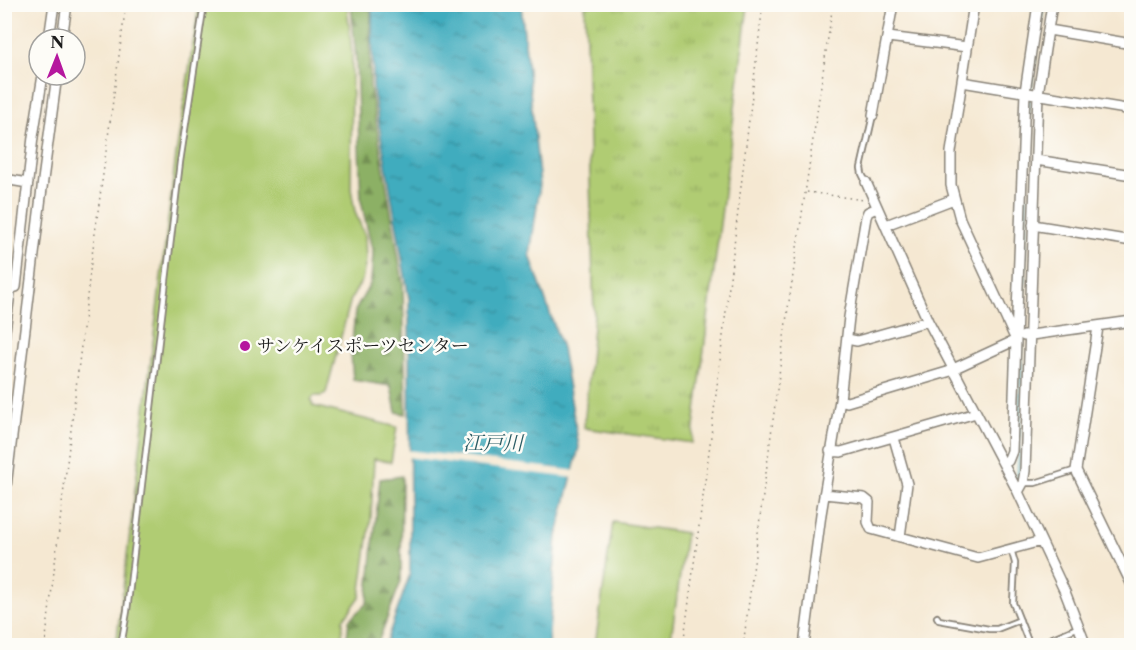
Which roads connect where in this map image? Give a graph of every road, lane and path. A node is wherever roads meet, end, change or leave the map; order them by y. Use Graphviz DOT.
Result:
graph roads {
  1 [pos="54,4"];
  2 [pos="67,4"];
  3 [pos="126,4"];
  4 [pos="204,4"];
  5 [pos="763,4"];
  6 [pos="833,4"];
  7 [pos="893,4"];
  8 [pos="974,4"];
  9 [pos="1038,4"];
  10 [pos="1052,4"];
  11 [pos="51,27"];
  12 [pos="64,27"];
  13 [pos="1048,30"];
  14 [pos="888,37"];
  15 [pos="1131,44"];
  16 [pos="967,47"];
  17 [pos="962,82"];
  18 [pos="41,87"];
  19 [pos="56,87"];
  20 [pos="1025,92"];
  21 [pos="1038,94"];
  22 [pos="1131,110"];
  23 [pos="873,115"];
  24 [pos="1036,160"];
  25 [pos="1131,175"];
  26 [pos="4,179"];
  27 [pos="866,182"];
  28 [pos="28,183"];
  29 [pos="806,192"];
  30 [pos="873,198"];
  31 [pos="954,199"];
  32 [pos="877,208"];
  33 [pos="886,225"];
  34 [pos="1033,225"];
  35 [pos="1131,242"];
  36 [pos="10,286"];
  37 [pos="30,292"];
  38 [pos="928,321"];
  39 [pos="1131,321"];
  40 [pos="1098,327"];
  41 [pos="1029,336"];
  42 [pos="4,338"];
  43 [pos="1017,338"];
  44 [pos="847,339"];
  45 [pos="953,370"];
  46 [pos="840,400"];
  47 [pos="976,413"];
  48 [pos="9,427"];
  49 [pos="894,438"];
  50 [pos="830,451"];
  51 [pos="1003,463"];
  52 [pos="1076,471"];
  53 [pos="1021,487"];
  54 [pos="824,494"];
  55 [pos="4,503"];
  56 [pos="900,537"];
  57 [pos="1041,541"];
  58 [pos="1011,549"];
  59 [pos="1131,558"];
  60 [pos="1129,574"];
  61 [pos="1131,585"];
  62 [pos="937,617"];
  63 [pos="1020,620"];
  64 [pos="1079,627"];
  65 [pos="45,645"];
  66 [pos="121,645"];
  67 [pos="683,645"];
  68 [pos="743,645"];
  69 [pos="804,645"];
  70 [pos="1032,645"];
  71 [pos="1086,645"];
  1 -- 11 [label="street"];
  2 -- 12 [label="street"];
  3 -- 65 [label="path"];
  4 -- 66 [label="lane"];
  5 -- 67 [label="path"];
  6 -- 29 [label="path"];
  7 -- 14 [label="street"];
  8 -- 16 [label="street"];
  9 -- 20 [label="street"];
  10 -- 13 [label="street"];
  13 -- 15 [label="street"];
  13 -- 21 [label="street"];
  14 -- 16 [label="street"];
  14 -- 23 [label="street"];
  16 -- 17 [label="street"];
  17 -- 20 [label="street"];
  17 -- 31 [label="street"];
  18 -- 28 [label="street"];
  19 -- 37 [label="street"];
  20 -- 21 [label="street"];
  20 -- 43 [label="street"];
  21 -- 22 [label="street"];
  21 -- 24 [label="street"];
  23 -- 27 [label="lane"];
  24 -- 25 [label="street"];
  24 -- 34 [label="street"];
  26 -- 28 [label="street"];
  27 -- 30 [label="street"];
  28 -- 36 [label="street"];
  29 -- 30 [label="path"];
  29 -- 68 [label="path"];
  30 -- 32 [label="street"];
  31 -- 33 [label="street"];
  31 -- 43 [label="street"];
  32 -- 33 [label="street"];
  32 -- 44 [label="street"];
  33 -- 38 [label="street"];
  34 -- 35 [label="street"];
  34 -- 41 [label="street"];
  36 -- 37 [label="street"];
  36 -- 42 [label="street"];
  37 -- 48 [label="street"];
  38 -- 44 [label="street"];
  38 -- 45 [label="street"];
  39 -- 40 [label="street"];
  40 -- 41 [label="street"];
  40 -- 52 [label="street"];
  41 -- 43 [label="street"];
  41 -- 53 [label="street"];
  43 -- 45 [label="street"];
  43 -- 51 [label="street"];
  44 -- 46 [label="street"];
  45 -- 46 [label="street"];
  45 -- 47 [label="street"];
  46 -- 50 [label="street"];
  47 -- 49 [label="street"];
  47 -- 51 [label="street"];
  48 -- 55 [label="street"];
  49 -- 50 [label="street"];
  49 -- 56 [label="street"];
  50 -- 54 [label="street"];
  51 -- 53 [label="street"];
  52 -- 53 [label="lane"];
  52 -- 60 [label="street"];
  53 -- 57 [label="street"];
  54 -- 56 [label="street"];
  54 -- 69 [label="street"];
  56 -- 58 [label="street"];
  57 -- 58 [label="street"];
  57 -- 64 [label="street"];
  58 -- 63 [label="lane"];
  59 -- 60 [label="street"];
  60 -- 61 [label="street"];
  62 -- 63 [label="lane"];
  63 -- 70 [label="lane"];
  64 -- 70 [label="lane"];
  64 -- 71 [label="street"];
}
